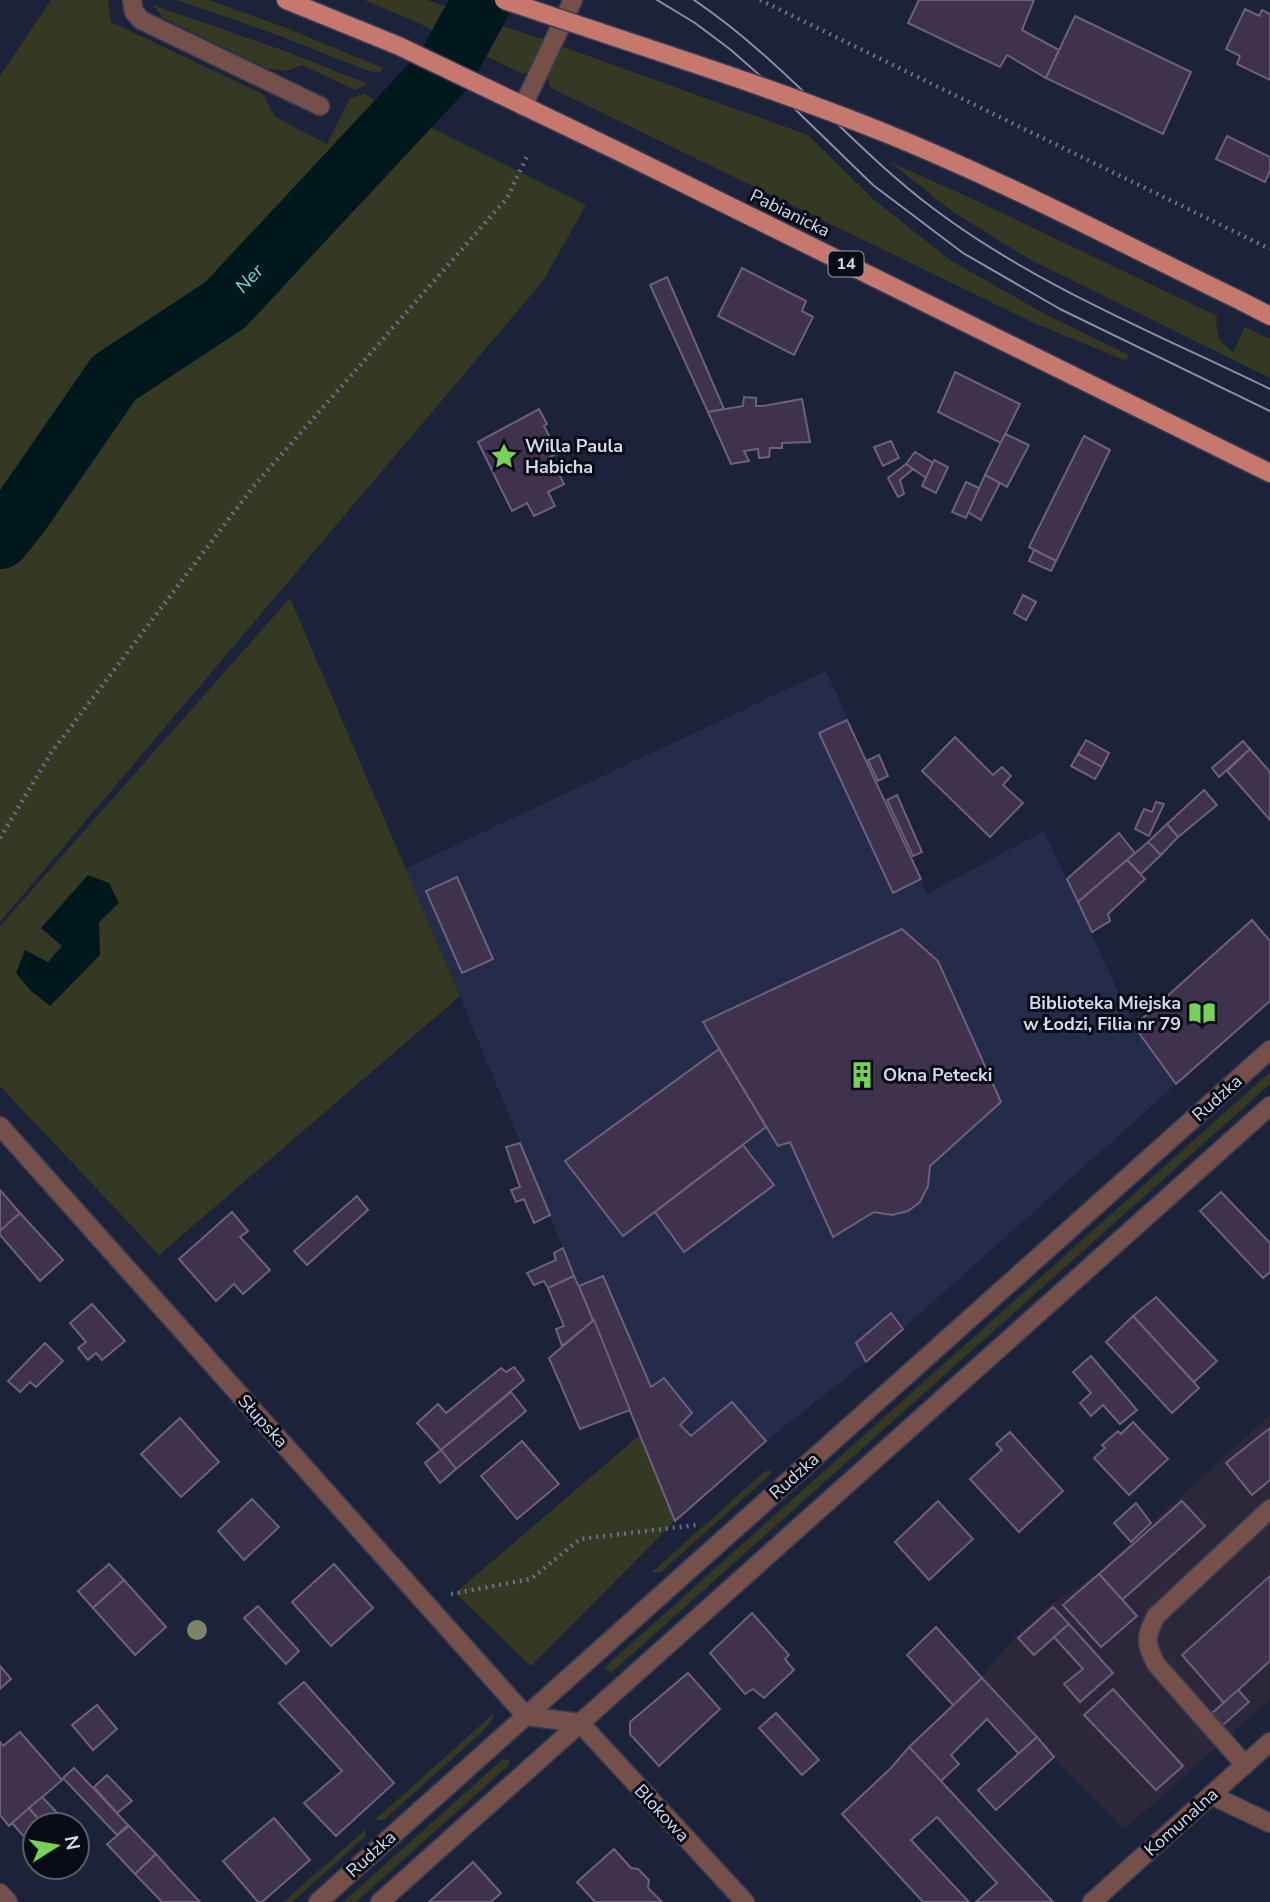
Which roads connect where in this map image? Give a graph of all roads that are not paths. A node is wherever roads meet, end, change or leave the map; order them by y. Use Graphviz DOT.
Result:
graph roads {
  1 [pos="132,0"];
  2 [pos="286,0"];
  3 [pos="504,0"];
  4 [pos="573,0"];
  5 [pos="320,106"];
  6 [pos="523,106"];
  7 [pos="1270,316"];
  8 [pos="1270,472"];
  9 [pos="1270,1051"];
  10 [pos="1270,1106"];
  11 [pos="0,1126"];
  12 [pos="1270,1509"];
  13 [pos="526,1716"];
  14 [pos="580,1723"];
  15 [pos="1270,1742"];
  16 [pos="1245,1765"];
  17 [pos="1211,1795"];
  18 [pos="1270,1823"];
  19 [pos="0,1893"];
  20 [pos="8,1902"];
  21 [pos="318,1902"];
  22 [pos="380,1902"];
  23 [pos="744,1902"];
  24 [pos="1092,1902"];
  1 -- 5 [label="street"];
  2 -- 6 [label="main road, Pabianicka / 14"];
  3 -- 7 [label="main road, bridge"];
  4 -- 6 [label="street"];
  6 -- 8 [label="main road, Pabianicka / 14"];
  9 -- 13 [label="street, Rudzka"];
  10 -- 14 [label="street"];
  11 -- 13 [label="street, Słupska"];
  12 -- 16 [label="street"];
  13 -- 14 [label="street"];
  13 -- 21 [label="street, Rudzka"];
  14 -- 22 [label="street"];
  14 -- 23 [label="street, Blokowa"];
  15 -- 16 [label="street, Komunalna"];
  16 -- 17 [label="street, Komunalna"];
  17 -- 18 [label="street"];
  17 -- 24 [label="street, Komunalna"];
  19 -- 20 [label="street"];
}
